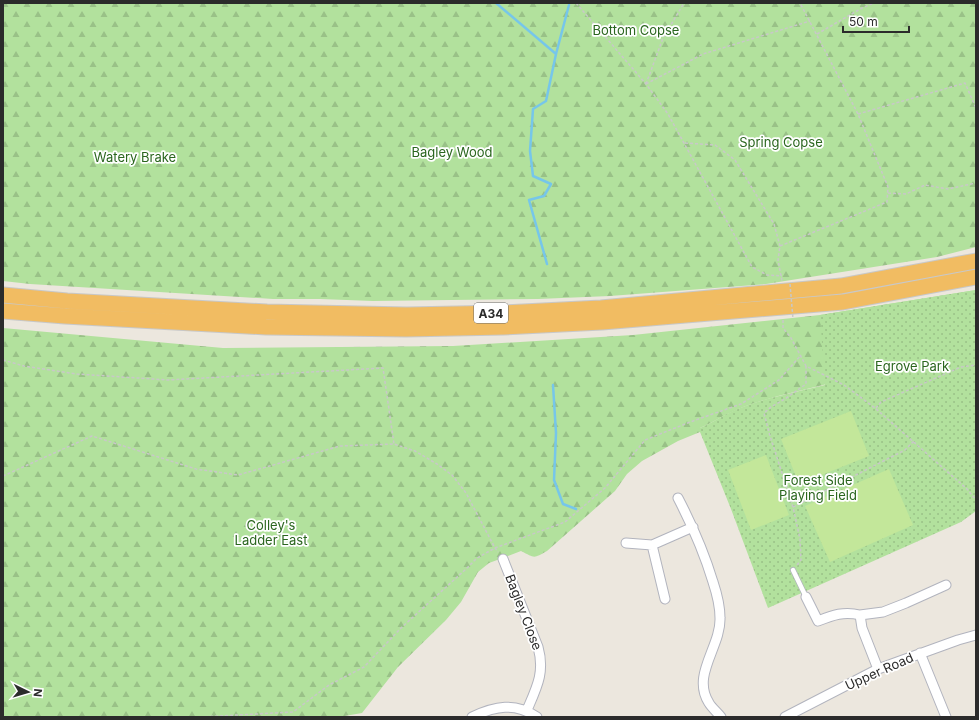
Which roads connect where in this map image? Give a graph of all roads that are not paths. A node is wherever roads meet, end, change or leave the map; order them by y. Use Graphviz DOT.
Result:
graph roads {
  1 [pos="976,261"];
  2 [pos="976,277"];
  3 [pos="3,295"];
  4 [pos="3,311"];
  5 [pos="678,498"];
  6 [pos="693,527"];
  7 [pos="626,543"];
  8 [pos="652,545"];
  9 [pos="503,559"];
  10 [pos="794,570"];
  11 [pos="946,586"];
  12 [pos="806,597"];
  13 [pos="665,599"];
  14 [pos="860,615"];
  15 [pos="976,635"];
  16 [pos="920,653"];
  17 [pos="878,669"];
  18 [pos="527,710"];
  19 [pos="791,716"];
  20 [pos="472,717"];
  21 [pos="538,717"];
  22 [pos="721,717"];
  23 [pos="946,717"];
  1 -- 3 [label="highway, A34"];
  2 -- 4 [label="highway, A34"];
  5 -- 6 [label="street"];
  6 -- 8 [label="street"];
  6 -- 22 [label="street"];
  7 -- 8 [label="street"];
  8 -- 13 [label="street"];
  9 -- 18 [label="street, Bagley Close"];
  10 -- 12 [label="lane"];
  11 -- 14 [label="street"];
  12 -- 14 [label="street"];
  14 -- 17 [label="street"];
  15 -- 16 [label="street, Upper Road"];
  16 -- 17 [label="street, Upper Road"];
  16 -- 23 [label="street"];
  17 -- 19 [label="street, Upper Road"];
  18 -- 20 [label="street"];
  18 -- 21 [label="street"];
}
